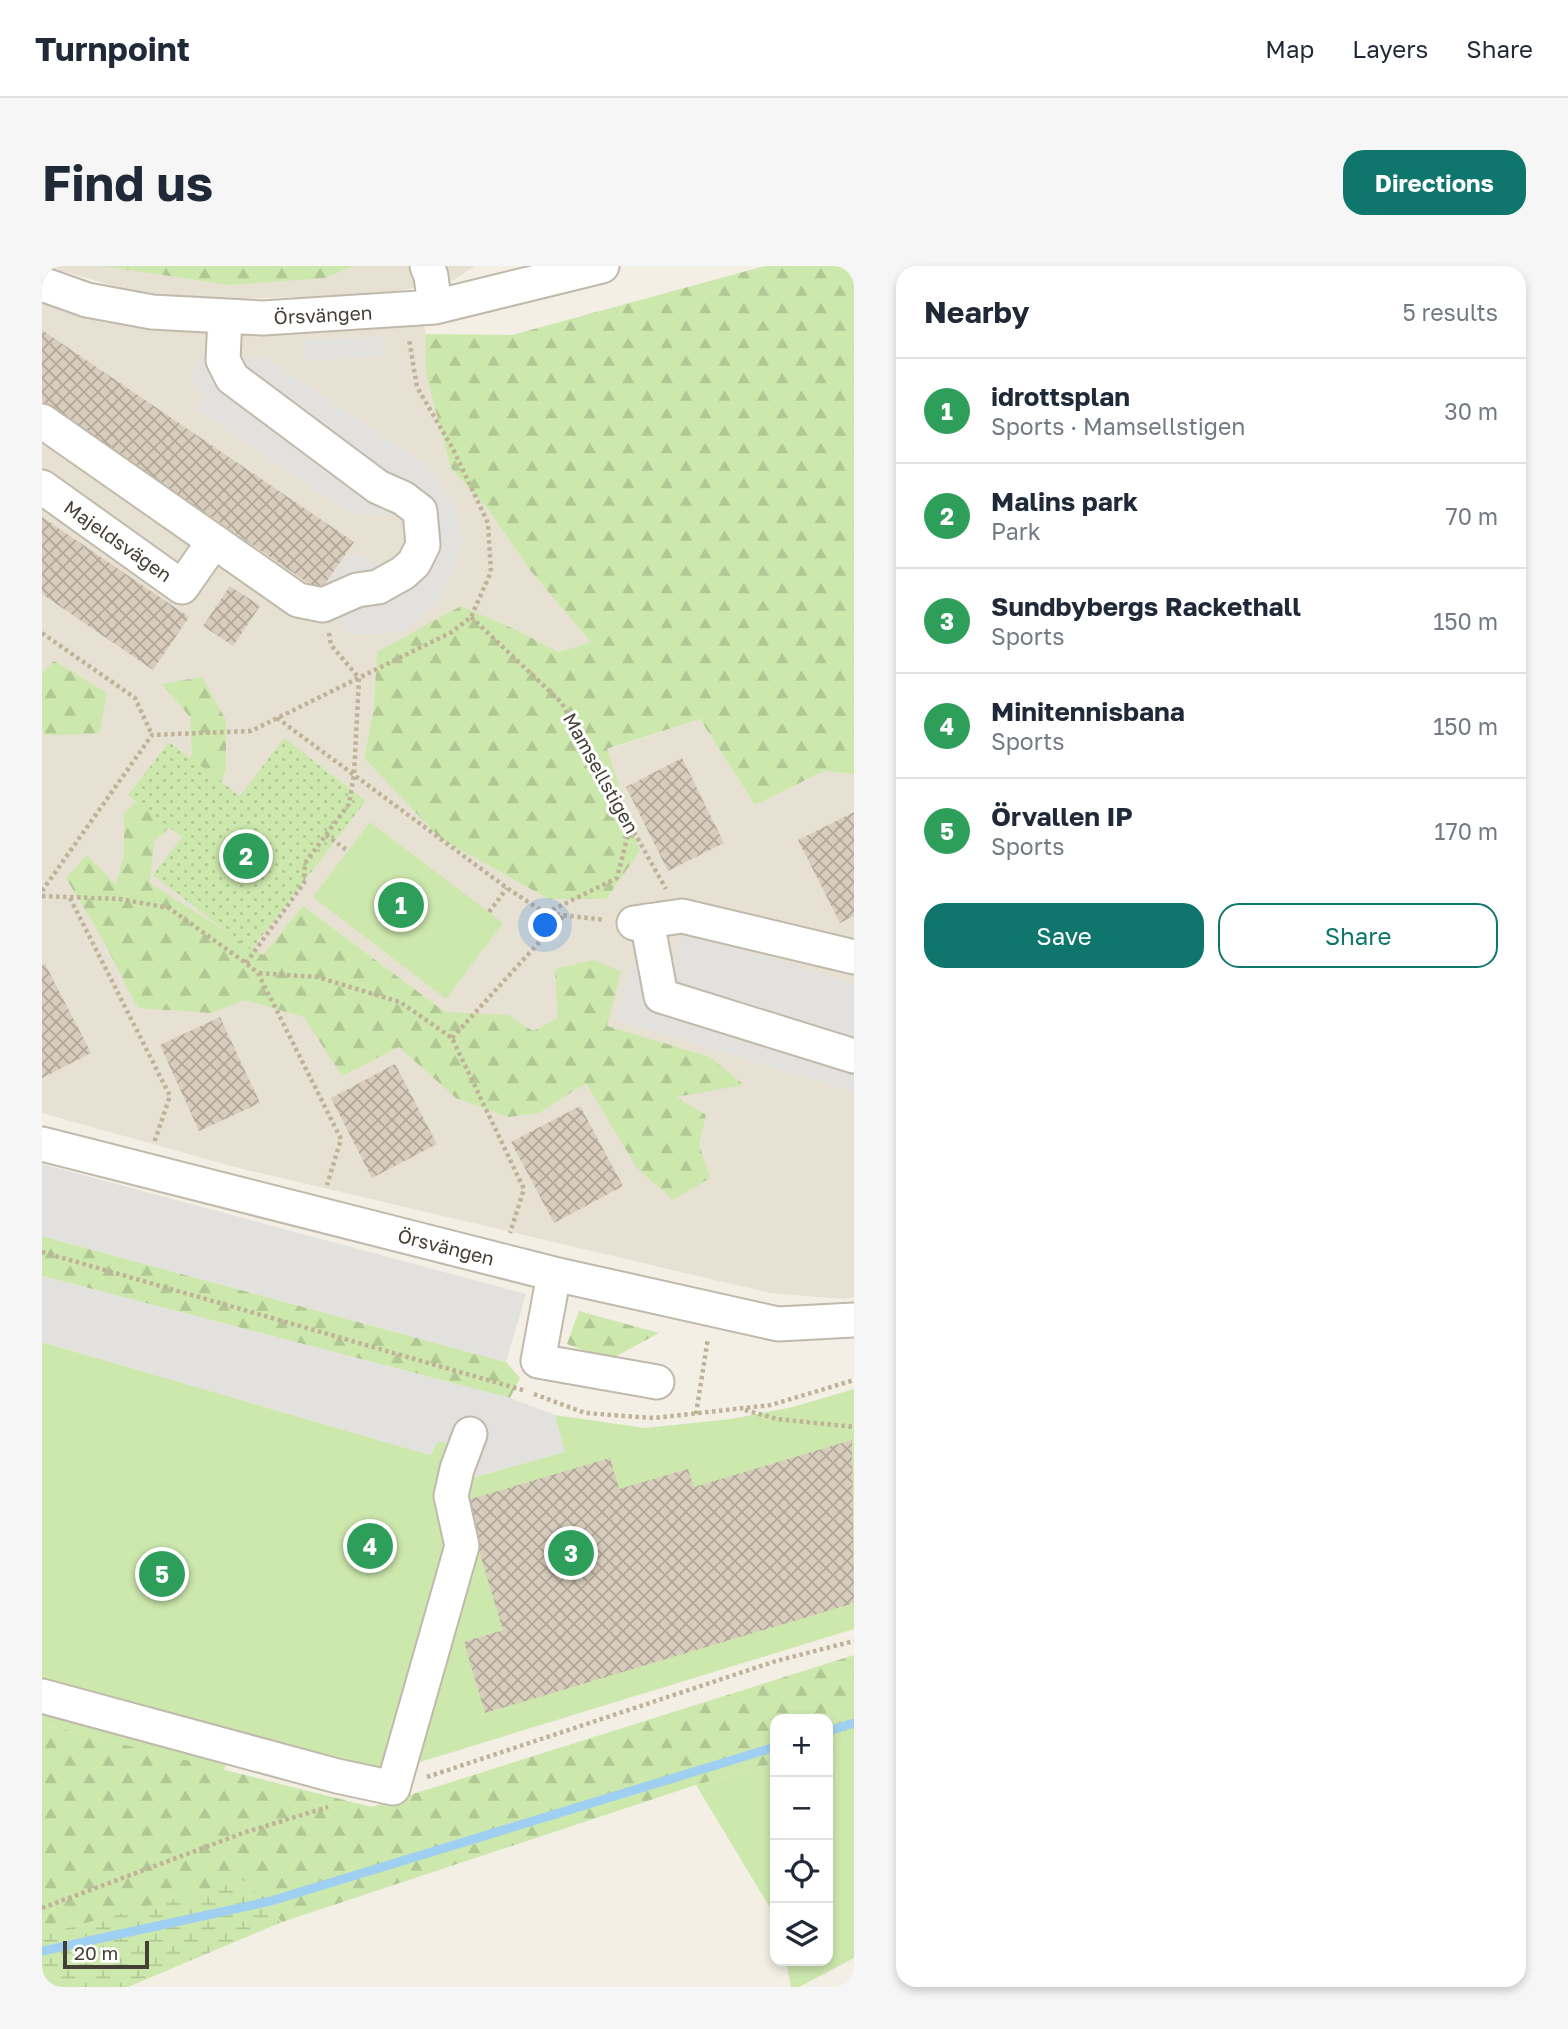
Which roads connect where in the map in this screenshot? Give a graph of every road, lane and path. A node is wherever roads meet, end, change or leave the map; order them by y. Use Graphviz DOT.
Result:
graph roads {
  1 [pos="427,266"];
  2 [pos="602,266"];
  3 [pos="42,284"];
  4 [pos="435,307"];
  5 [pos="225,316"];
  6 [pos="42,421"];
  7 [pos="42,487"];
  8 [pos="214,541"];
  9 [pos="323,605"];
  10 [pos="471,617"];
  11 [pos="42,633"];
  12 [pos="278,718"];
  13 [pos="152,735"];
  14 [pos="354,775"];
  15 [pos="630,827"];
  16 [pos="326,835"];
  17 [pos="348,851"];
  18 [pos="507,888"];
  19 [pos="42,896"];
  20 [pos="70,897"];
  21 [pos="489,912"];
  22 [pos="545,914"];
  23 [pos="564,915"];
  24 [pos="682,916"];
  25 [pos="640,922"];
  26 [pos="854,957"];
  27 [pos="246,963"];
  28 [pos="258,973"];
  29 [pos="452,1038"];
  30 [pos="854,1056"];
  31 [pos="42,1144"];
  32 [pos="144,1170"];
  33 [pos="318,1214"];
  34 [pos="42,1252"];
  35 [pos="501,1261"];
  36 [pos="554,1274"];
  37 [pos="713,1309"];
  38 [pos="854,1320"];
  39 [pos="854,1380"];
  40 [pos="657,1382"];
  41 [pos="742,1409"];
  42 [pos="696,1414"];
  43 [pos="854,1427"];
  44 [pos="470,1434"];
  45 [pos="854,1641"];
  46 [pos="42,1696"];
  47 [pos="393,1788"];
  48 [pos="340,1804"];
  49 [pos="42,1908"];
  1 -- 4 [label="street"];
  2 -- 4 [label="street, Örsvängen"];
  3 -- 5 [label="street, Örsvängen"];
  4 -- 5 [label="street, Örsvängen"];
  5 -- 9 [label="street"];
  6 -- 8 [label="street"];
  7 -- 8 [label="street, Majeldsvägen"];
  8 -- 9 [label="street"];
  9 -- 14 [label="path"];
  10 -- 15 [label="path, Mamsellstigen"];
  11 -- 13 [label="path"];
  12 -- 14 [label="path"];
  14 -- 16 [label="path"];
  14 -- 18 [label="path"];
  15 -- 22 [label="path"];
  15 -- 24 [label="path, Mamsellstigen"];
  16 -- 17 [label="path"];
  16 -- 27 [label="path"];
  18 -- 21 [label="path"];
  18 -- 22 [label="path"];
  19 -- 20 [label="path"];
  20 -- 27 [label="path"];
  20 -- 32 [label="path"];
  22 -- 23 [label="path"];
  23 -- 25 [label="path"];
  23 -- 29 [label="path"];
  24 -- 25 [label="street"];
  24 -- 26 [label="street"];
  25 -- 30 [label="street"];
  27 -- 28 [label="path"];
  28 -- 29 [label="path"];
  28 -- 33 [label="path"];
  29 -- 35 [label="path"];
  31 -- 32 [label="street, Örsvängen"];
  32 -- 33 [label="street, Örsvängen"];
  33 -- 35 [label="street, Örsvängen"];
  34 -- 42 [label="path"];
  35 -- 36 [label="street, Örsvängen"];
  36 -- 37 [label="street, Örsvängen"];
  36 -- 40 [label="street"];
  37 -- 38 [label="street, Örsvängen"];
  37 -- 42 [label="path"];
  39 -- 41 [label="path"];
  41 -- 42 [label="path"];
  41 -- 43 [label="path"];
  44 -- 47 [label="street"];
  45 -- 47 [label="path"];
  46 -- 47 [label="street"];
  48 -- 49 [label="path"];
}
